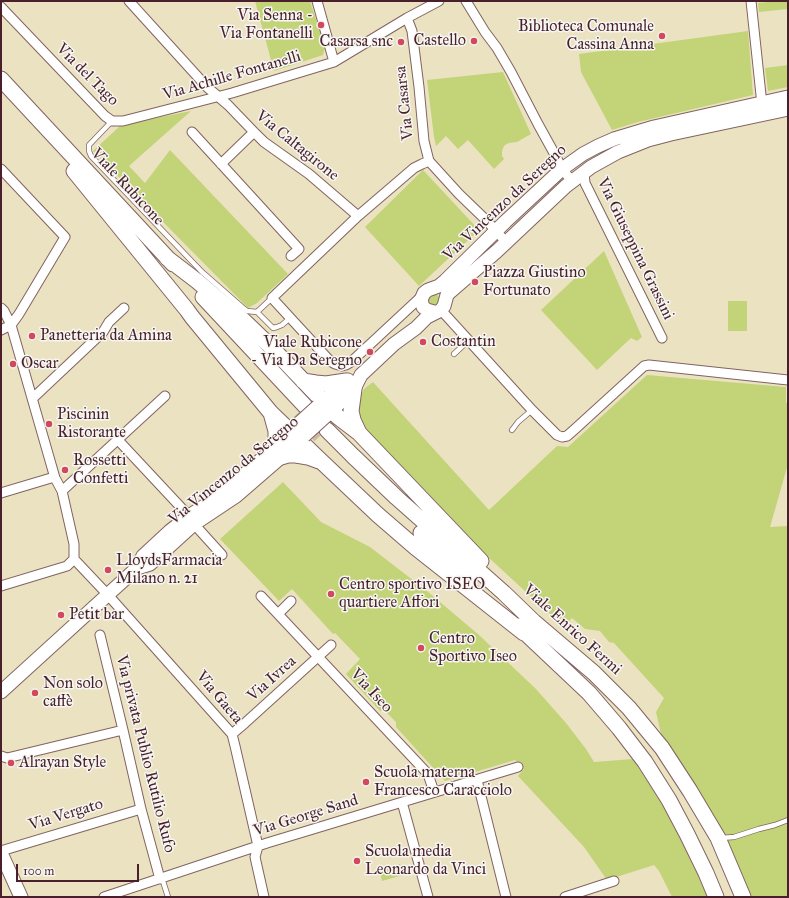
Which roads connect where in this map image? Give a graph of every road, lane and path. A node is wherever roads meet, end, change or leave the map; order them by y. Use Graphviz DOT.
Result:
graph roads {
  1 [pos="129,1"];
  2 [pos="317,1"];
  3 [pos="439,1"];
  4 [pos="466,1"];
  5 [pos="751,1"];
  6 [pos="1,7"];
  7 [pos="408,18"];
  8 [pos="334,62"];
  9 [pos="1,79"];
  10 [pos="1,93"];
  11 [pos="218,96"];
  12 [pos="788,97"];
  13 [pos="762,103"];
  14 [pos="788,109"];
  15 [pos="112,121"];
  16 [pos="192,132"];
  17 [pos="254,132"];
  18 [pos="429,161"];
  19 [pos="221,164"];
  20 [pos="1,169"];
  21 [pos="562,169"];
  22 [pos="74,171"];
  23 [pos="584,172"];
  24 [pos="572,181"];
  25 [pos="538,191"];
  26 [pos="549,202"];
  27 [pos="358,216"];
  28 [pos="496,231"];
  29 [pos="506,242"];
  30 [pos="291,256"];
  31 [pos="167,258"];
  32 [pos="426,295"];
  33 [pos="272,298"];
  34 [pos="1,308"];
  35 [pos="124,308"];
  36 [pos="440,308"];
  37 [pos="257,312"];
  38 [pos="290,318"];
  39 [pos="221,324"];
  40 [pos="11,325"];
  41 [pos="1,330"];
  42 [pos="662,338"];
  43 [pos="469,340"];
  44 [pos="394,344"];
  45 [pos="454,354"];
  46 [pos="788,380"];
  47 [pos="303,381"];
  48 [pos="350,385"];
  49 [pos="165,396"];
  50 [pos="33,398"];
  51 [pos="532,410"];
  52 [pos="271,413"];
  53 [pos="307,419"];
  54 [pos="512,430"];
  55 [pos="324,433"];
  56 [pos="359,433"];
  57 [pos="118,440"];
  58 [pos="278,453"];
  59 [pos="322,462"];
  60 [pos="55,478"];
  61 [pos="62,491"];
  62 [pos="1,493"];
  63 [pos="191,520"];
  64 [pos="222,555"];
  65 [pos="74,559"];
  66 [pos="1,586"];
  67 [pos="108,594"];
  68 [pos="261,596"];
  69 [pos="291,601"];
  70 [pos="278,614"];
  71 [pos="529,627"];
  72 [pos="100,635"];
  73 [pos="331,645"];
  74 [pos="319,656"];
  75 [pos="1,692"];
  76 [pos="123,730"];
  77 [pos="232,734"];
  78 [pos="1,756"];
  79 [pos="518,767"];
  80 [pos="477,780"];
  81 [pos="434,792"];
  82 [pos="402,802"];
  83 [pos="141,809"];
  84 [pos="788,820"];
  85 [pos="718,838"];
  86 [pos="258,846"];
  87 [pos="1,852"];
  88 [pos="161,879"];
  89 [pos="614,881"];
  90 [pos="21,897"];
  91 [pos="104,897"];
  92 [pos="168,897"];
  93 [pos="264,897"];
  94 [pos="428,897"];
  95 [pos="506,897"];
  96 [pos="565,897"];
  97 [pos="716,897"];
  98 [pos="743,897"];
  1 -- 11 [label="street, Via Caltagirone"];
  2 -- 8 [label="street"];
  3 -- 7 [label="street, Via Achille Fontanelli"];
  4 -- 21 [label="street"];
  5 -- 13 [label="street"];
  6 -- 15 [label="street, Via del Tago"];
  7 -- 8 [label="street, Via Achille Fontanelli"];
  7 -- 18 [label="street, Via Casarsa"];
  8 -- 11 [label="street, Via Achille Fontanelli"];
  9 -- 31 [label="highway, Viale Rubicone"];
  10 -- 22 [label="highway, Viale Rubicone"];
  11 -- 15 [label="street, Via Achille Fontanelli"];
  11 -- 17 [label="street, Via Caltagirone"];
  12 -- 13 [label="main road, Via Vincenzo da Seregno"];
  13 -- 21 [label="main road, Via Vincenzo da Seregno"];
  14 -- 23 [label="main road, Via Vincenzo da Seregno"];
  15 -- 37 [label="lane, Via del Tago"];
  16 -- 19 [label="street"];
  17 -- 19 [label="street"];
  17 -- 27 [label="street, Via Caltagirone"];
  18 -- 27 [label="street"];
  18 -- 28 [label="street"];
  19 -- 30 [label="street"];
  20 -- 40 [label="street"];
  21 -- 24 [label="street"];
  21 -- 25 [label="main road, Via Vincenzo da Seregno"];
  22 -- 39 [label="highway, Viale Rubicone"];
  22 -- 52 [label="highway"];
  23 -- 24 [label="main road, Via Vincenzo da Seregno"];
  23 -- 42 [label="street, Via Giuseppina Grassini"];
  24 -- 26 [label="main road, Via Vincenzo da Seregno"];
  25 -- 26 [label="street"];
  25 -- 28 [label="main road, Via Vincenzo da Seregno"];
  26 -- 29 [label="main road, Via Vincenzo da Seregno"];
  27 -- 33 [label="street"];
  28 -- 29 [label="street"];
  28 -- 32 [label="main road, Via Vincenzo da Seregno"];
  29 -- 36 [label="main road, Via Vincenzo da Seregno"];
  31 -- 39 [label="highway, Viale Rubicone"];
  31 -- 47 [label="highway"];
  32 -- 36 [label="main road"];
  32 -- 36 [label="main road"];
  32 -- 38 [label="street"];
  32 -- 44 [label="main road, Via Vincenzo da Seregno"];
  33 -- 37 [label="lane"];
  33 -- 38 [label="street"];
  34 -- 40 [label="street"];
  35 -- 50 [label="street"];
  36 -- 43 [label="street"];
  36 -- 44 [label="main road, Via Vincenzo da Seregno"];
  37 -- 38 [label="lane"];
  39 -- 53 [label="highway"];
  40 -- 41 [label="street"];
  40 -- 50 [label="street"];
  43 -- 45 [label="lane"];
  43 -- 51 [label="street"];
  44 -- 48 [label="main road, Via Vincenzo da Seregno"];
  46 -- 51 [label="street"];
  47 -- 48 [label="highway"];
  47 -- 53 [label="highway"];
  48 -- 53 [label="main road, Via Vincenzo da Seregno"];
  48 -- 56 [label="highway"];
  49 -- 57 [label="street"];
  50 -- 60 [label="street"];
  51 -- 54 [label="lane"];
  52 -- 53 [label="highway"];
  52 -- 58 [label="highway"];
  53 -- 56 [label="highway"];
  53 -- 58 [label="main road, Via Vincenzo da Seregno"];
  53 -- 59 [label="highway"];
  55 -- 71 [label="highway, Viale Enrico Fermi"];
  56 -- 71 [label="highway"];
  57 -- 61 [label="street"];
  57 -- 63 [label="street"];
  58 -- 59 [label="highway"];
  58 -- 63 [label="main road, Via Vincenzo da Seregno"];
  59 -- 71 [label="highway"];
  60 -- 61 [label="street"];
  60 -- 62 [label="street"];
  61 -- 65 [label="street"];
  63 -- 64 [label="street"];
  63 -- 67 [label="main road, Via Vincenzo da Seregno"];
  65 -- 66 [label="street"];
  65 -- 67 [label="street, Via Gaeta"];
  67 -- 75 [label="main road, Via Vincenzo da Seregno"];
  67 -- 77 [label="street, Via Gaeta"];
  68 -- 70 [label="street, Via Iseo"];
  69 -- 70 [label="street"];
  70 -- 74 [label="street, Via Iseo"];
  71 -- 85 [label="highway, Viale Enrico Fermi"];
  71 -- 97 [label="highway, Viale Enrico Fermi"];
  72 -- 76 [label="street, Via privata Publio Rutilio Rufo"];
  73 -- 74 [label="street, Via Ivrea"];
  74 -- 77 [label="street, Via Ivrea"];
  74 -- 81 [label="street, Via Iseo"];
  76 -- 78 [label="street"];
  76 -- 83 [label="street, Via privata Publio Rutilio Rufo"];
  77 -- 86 [label="street, Via Gaeta"];
  79 -- 80 [label="street, Via George Sand"];
  80 -- 81 [label="street, Via George Sand"];
  80 -- 95 [label="street"];
  81 -- 82 [label="street, Via George Sand"];
  82 -- 86 [label="street, Via George Sand"];
  82 -- 94 [label="street"];
  83 -- 87 [label="street, Via Vergato"];
  83 -- 88 [label="street, Via privata Publio Rutilio Rufo"];
  84 -- 85 [label="lane"];
  85 -- 98 [label="highway, Viale Enrico Fermi"];
  86 -- 88 [label="street, Via George Sand"];
  86 -- 93 [label="street, Via Gaeta"];
  87 -- 90 [label="main road"];
  88 -- 91 [label="street, Via George Sand"];
  88 -- 92 [label="lane"];
  89 -- 96 [label="street"];
}
